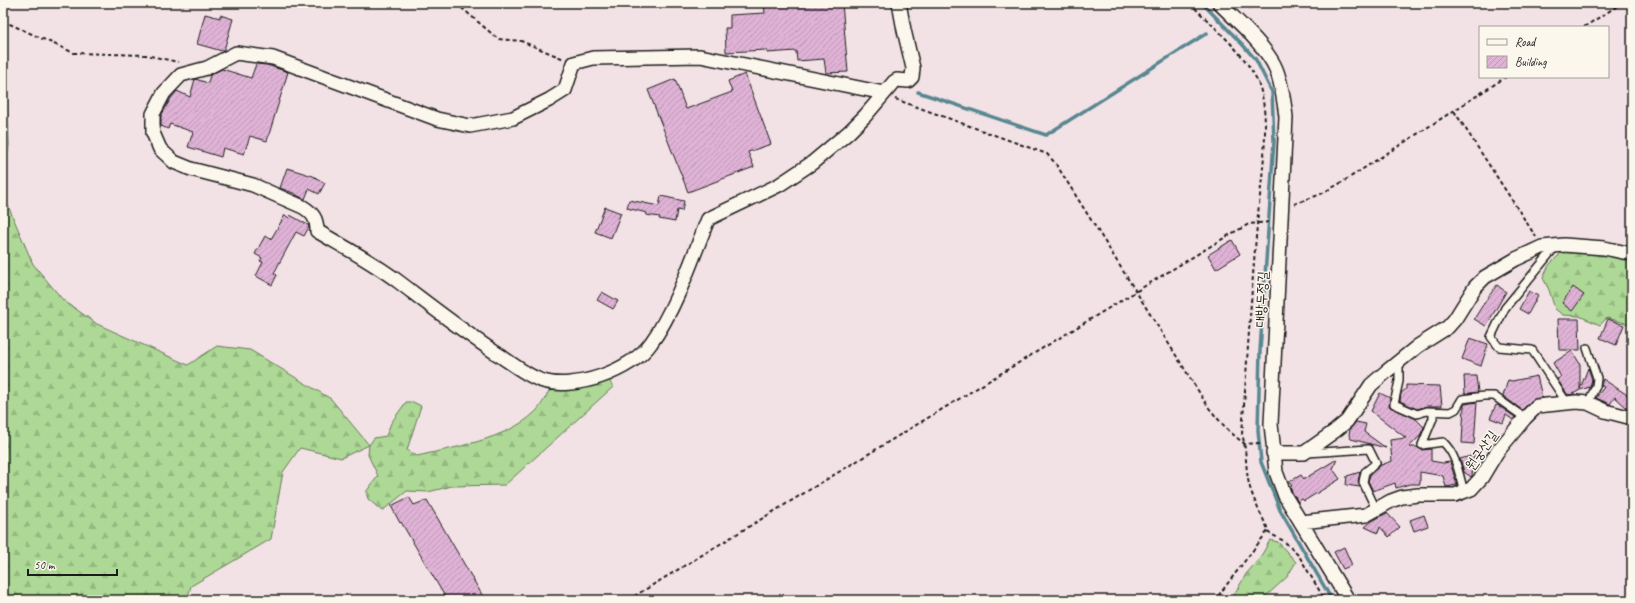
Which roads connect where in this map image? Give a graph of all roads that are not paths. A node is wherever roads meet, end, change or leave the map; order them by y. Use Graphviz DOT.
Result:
graph roads {
  1 [pos="900,3"];
  2 [pos="1219,3"];
  3 [pos="884,93"];
  4 [pos="1557,245"];
  5 [pos="1632,254"];
  6 [pos="1587,348"];
  7 [pos="1399,361"];
  8 [pos="1567,403"];
  9 [pos="1588,403"];
  10 [pos="1433,412"];
  11 [pos="1525,418"];
  12 [pos="1632,418"];
  13 [pos="1304,453"];
  14 [pos="1273,454"];
  15 [pos="1464,492"];
  16 [pos="1376,509"];
  17 [pos="1301,522"];
  18 [pos="1348,600"];
  1 -- 3 [label="street"];
  2 -- 14 [label="street, 대방두정길"];
  3 -- 3 [label="street"];
  4 -- 5 [label="street"];
  4 -- 7 [label="street"];
  4 -- 8 [label="lane"];
  6 -- 9 [label="lane"];
  7 -- 10 [label="lane"];
  7 -- 13 [label="street"];
  8 -- 9 [label="street, 원궁산길"];
  8 -- 11 [label="street, 원궁산길"];
  9 -- 12 [label="street, 원궁산길"];
  10 -- 11 [label="lane"];
  10 -- 15 [label="lane"];
  11 -- 15 [label="street, 원궁산길"];
  13 -- 14 [label="street"];
  13 -- 16 [label="lane"];
  14 -- 17 [label="street, 대방두정길"];
  15 -- 16 [label="street, 원궁산길"];
  16 -- 17 [label="street, 원궁산길"];
  17 -- 18 [label="street, 대방두정길"];
}
